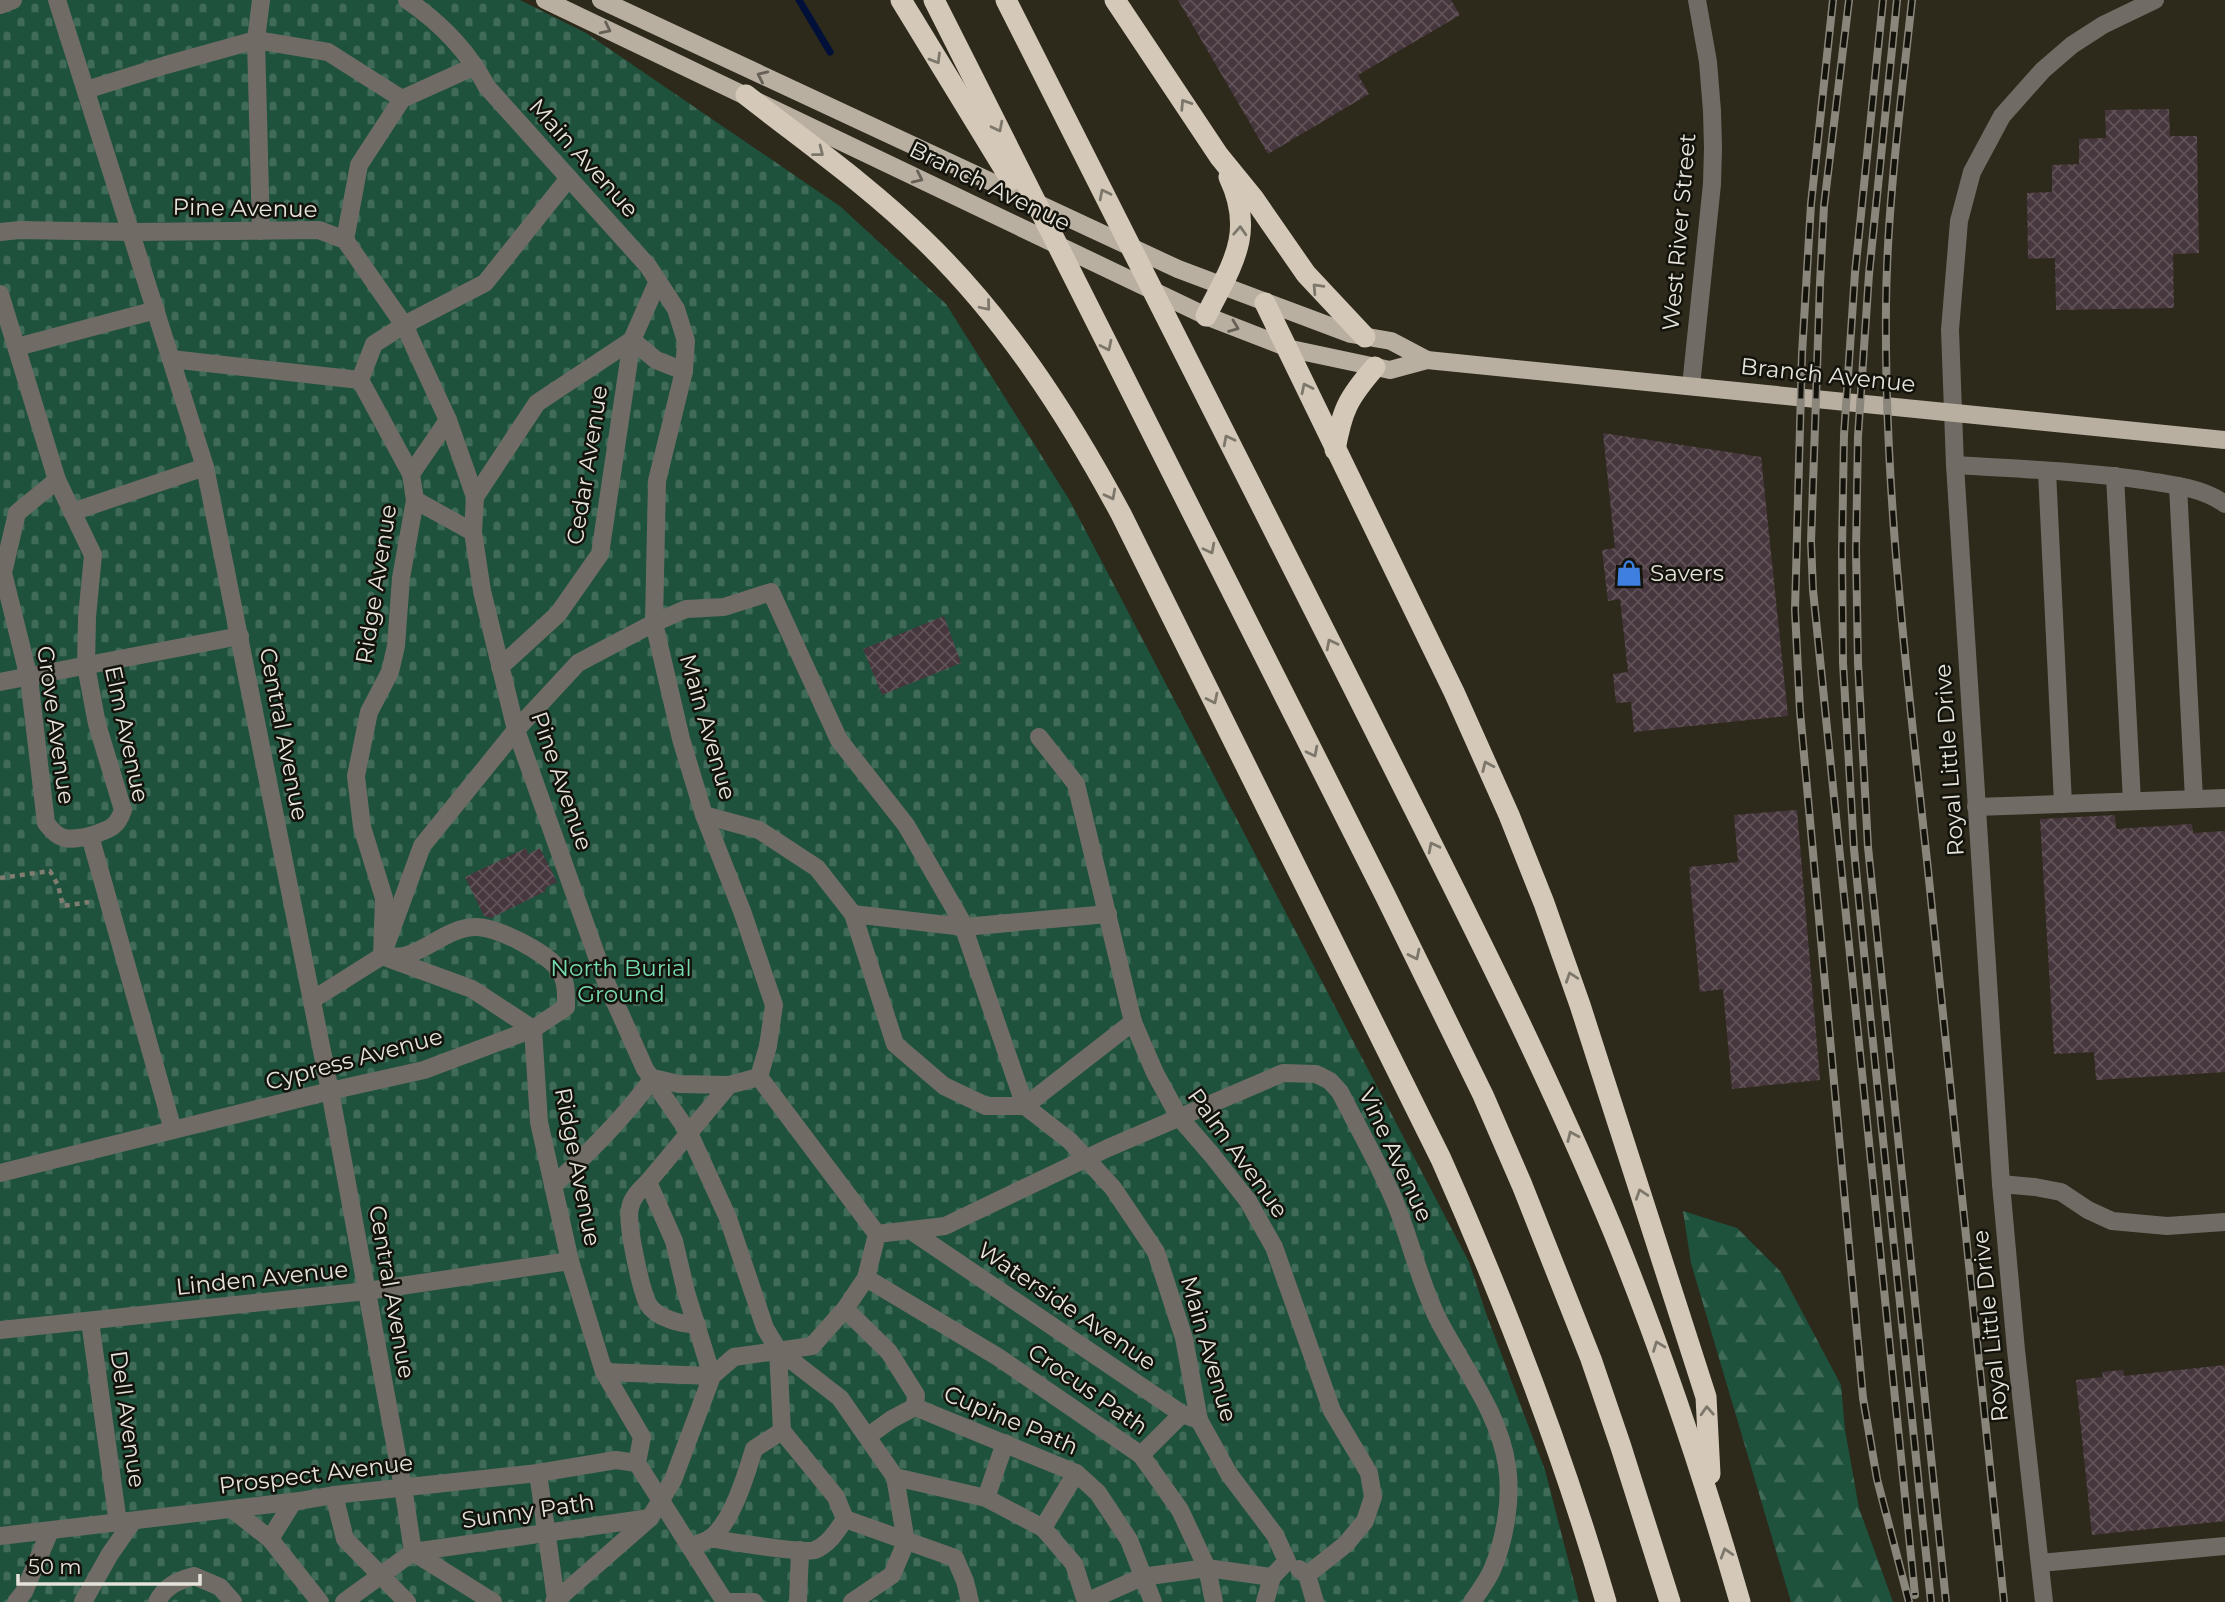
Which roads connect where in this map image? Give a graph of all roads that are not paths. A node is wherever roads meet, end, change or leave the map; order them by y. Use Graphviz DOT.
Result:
graph roads {
  1 [pos="13,0"];
  2 [pos="57,0"];
  3 [pos="261,0"];
  4 [pos="407,0"];
  5 [pos="545,0"];
  6 [pos="601,0"];
  7 [pos="901,0"];
  8 [pos="934,0"];
  9 [pos="1006,0"];
  10 [pos="1115,0"];
  11 [pos="1697,0"];
  12 [pos="2155,0"];
  13 [pos="0,5"];
  14 [pos="256,40"];
  15 [pos="475,66"];
  16 [pos="86,90"];
  17 [pos="746,95"];
  18 [pos="402,99"];
  19 [pos="1219,156"];
  20 [pos="569,178"];
  21 [pos="261,231"];
  22 [pos="0,232"];
  23 [pos="131,232"];
  24 [pos="345,240"];
  25 [pos="658,281"];
  26 [pos="1077,285"];
  27 [pos="1220,286"];
  28 [pos="0,293"];
  29 [pos="1265,303"];
  30 [pos="156,310"];
  31 [pos="1206,316"];
  32 [pos="404,325"];
  33 [pos="1365,337"];
  34 [pos="632,340"];
  35 [pos="17,347"];
  36 [pos="1286,347"];
  37 [pos="171,359"];
  38 [pos="1427,360"];
  39 [pos="1376,368"];
  40 [pos="684,371"];
  41 [pos="360,380"];
  42 [pos="1691,386"];
  43 [pos="448,420"];
  44 [pos="2225,440"];
  45 [pos="1335,450"];
  46 [pos="1955,465"];
  47 [pos="205,467"];
  48 [pos="2047,471"];
  49 [pos="411,474"];
  50 [pos="2115,476"];
  51 [pos="57,480"];
  52 [pos="2178,486"];
  53 [pos="475,497"];
  54 [pos="415,500"];
  55 [pos="2225,504"];
  56 [pos="72,512"];
  57 [pos="473,532"];
  58 [pos="654,623"];
  59 [pos="240,636"];
  60 [pos="86,666"];
  61 [pos="500,667"];
  62 [pos="29,678"];
  63 [pos="0,682"];
  64 [pos="516,730"];
  65 [pos="1039,737"];
  66 [pos="2225,798"];
  67 [pos="2194,799"];
  68 [pos="2133,801"];
  69 [pos="2063,804"];
  70 [pos="1976,807"];
  71 [pos="704,815"];
  72 [pos="90,836"];
  73 [pos="853,914"];
  74 [pos="1108,914"];
  75 [pos="964,927"];
  76 [pos="382,956"];
  77 [pos="312,1000"];
  78 [pos="1133,1022"];
  79 [pos="533,1029"];
  80 [pos="759,1077"];
  81 [pos="653,1078"];
  82 [pos="729,1085"];
  83 [pos="330,1091"];
  84 [pos="1025,1106"];
  85 [pos="1179,1117"];
  86 [pos="173,1130"];
  87 [pos="689,1133"];
  88 [pos="1086,1159"];
  89 [pos="0,1173"];
  90 [pos="648,1182"];
  91 [pos="2001,1185"];
  92 [pos="553,1186"];
  93 [pos="2225,1222"];
  94 [pos="910,1230"];
  95 [pos="877,1234"];
  96 [pos="570,1261"];
  97 [pos="866,1278"];
  98 [pos="367,1291"];
  99 [pos="845,1308"];
  100 [pos="90,1321"];
  101 [pos="697,1324"];
  102 [pos="0,1330"];
  103 [pos="778,1350"];
  104 [pos="604,1372"];
  105 [pos="712,1376"];
  106 [pos="915,1407"];
  107 [pos="1190,1417"];
  108 [pos="782,1431"];
  109 [pos="868,1436"];
  110 [pos="1005,1443"];
  111 [pos="1141,1455"];
  112 [pos="637,1463"];
  113 [pos="538,1473"];
  114 [pos="1076,1473"];
  115 [pos="895,1477"];
  116 [pos="404,1490"];
  117 [pos="334,1495"];
  118 [pos="986,1498"];
  119 [pos="661,1500"];
  120 [pos="293,1502"];
  121 [pos="1711,1504"];
  122 [pos="232,1509"];
  123 [pos="650,1518"];
  124 [pos="845,1519"];
  125 [pos="126,1522"];
  126 [pos="1042,1528"];
  127 [pos="50,1531"];
  128 [pos="546,1533"];
  129 [pos="0,1536"];
  130 [pos="710,1538"];
  131 [pos="270,1539"];
  132 [pos="906,1542"];
  133 [pos="2225,1546"];
  134 [pos="690,1547"];
  135 [pos="800,1550"];
  136 [pos="412,1552"];
  137 [pos="1287,1561"];
  138 [pos="2040,1563"];
  139 [pos="1207,1568"];
  140 [pos="382,1575"];
  141 [pos="1307,1575"];
  142 [pos="1142,1577"];
  143 [pos="1272,1577"];
  144 [pos="555,1601"];
  145 [pos="16,1602"];
  146 [pos="83,1602"];
  147 [pos="157,1602"];
  148 [pos="233,1602"];
  149 [pos="320,1602"];
  150 [pos="344,1602"];
  151 [pos="407,1602"];
  152 [pos="494,1602"];
  153 [pos="725,1602"];
  154 [pos="754,1602"];
  155 [pos="798,1602"];
  156 [pos="852,1602"];
  157 [pos="970,1602"];
  158 [pos="1086,1602"];
  159 [pos="1153,1602"];
  160 [pos="1214,1602"];
  161 [pos="1265,1602"];
  162 [pos="1315,1602"];
  163 [pos="1472,1602"];
  164 [pos="1606,1602"];
  165 [pos="1670,1602"];
  166 [pos="1740,1602"];
  167 [pos="2044,1602"];
  1 -- 13 [label="street"];
  2 -- 16 [label="street, Central Avenue"];
  3 -- 14 [label="street"];
  4 -- 15 [label="street, Main Avenue"];
  5 -- 17 [label="main road, Branch Avenue, one-way"];
  27 -- 6 [label="main road, Branch Avenue, one-way"];
  7 -- 26 [label="highway, one-way"];
  8 -- 26 [label="highway, one-way"];
  121 -- 9 [label="highway, one-way"];
  19 -- 10 [label="highway, one-way"];
  11 -- 42 [label="street, West River Street"];
  12 -- 46 [label="street, Royal Little Drive"];
  14 -- 16 [label="street"];
  14 -- 18 [label="street"];
  14 -- 21 [label="street"];
  15 -- 18 [label="street"];
  15 -- 20 [label="street, Main Avenue"];
  16 -- 23 [label="street, Central Avenue"];
  17 -- 31 [label="main road, Branch Avenue, one-way"];
  17 -- 164 [label="highway, one-way"];
  18 -- 24 [label="street"];
  27 -- 19 [label="highway, one-way"];
  33 -- 19 [label="highway, one-way"];
  20 -- 25 [label="street, Main Avenue"];
  20 -- 32 [label="street"];
  21 -- 23 [label="street, Pine Avenue"];
  21 -- 24 [label="street, Pine Avenue"];
  22 -- 23 [label="street, Pine Avenue"];
  23 -- 30 [label="street, Central Avenue"];
  24 -- 32 [label="street, Pine Avenue"];
  25 -- 34 [label="street, Cedar Avenue"];
  25 -- 40 [label="street, Main Avenue"];
  26 -- 165 [label="highway, one-way"];
  27 -- 29 [label="main road, Branch Avenue"];
  27 -- 31 [label="highway"];
  28 -- 35 [label="street, Elm Avenue"];
  29 -- 33 [label="main road, Branch Avenue"];
  29 -- 36 [label="highway"];
  30 -- 35 [label="street"];
  30 -- 37 [label="street, Central Avenue"];
  31 -- 36 [label="main road, Branch Avenue, one-way"];
  32 -- 41 [label="street"];
  32 -- 43 [label="street, Pine Avenue"];
  33 -- 38 [label="main road, Branch Avenue"];
  34 -- 40 [label="street"];
  34 -- 53 [label="street"];
  34 -- 61 [label="street, Cedar Avenue"];
  35 -- 51 [label="street, Elm Avenue"];
  36 -- 39 [label="main road, Branch Avenue"];
  45 -- 36 [label="highway, one-way"];
  37 -- 41 [label="street"];
  37 -- 47 [label="street, Central Avenue"];
  38 -- 39 [label="main road, Branch Avenue"];
  38 -- 42 [label="main road, Branch Avenue"];
  39 -- 45 [label="highway"];
  40 -- 58 [label="street, Main Avenue"];
  41 -- 49 [label="street, Ridge Avenue"];
  42 -- 44 [label="main road, Branch Avenue"];
  43 -- 49 [label="street"];
  43 -- 53 [label="street, Pine Avenue"];
  121 -- 45 [label="highway, one-way"];
  46 -- 48 [label="street"];
  46 -- 70 [label="street, Royal Little Drive"];
  47 -- 56 [label="street"];
  47 -- 59 [label="street, Central Avenue"];
  48 -- 50 [label="street"];
  48 -- 69 [label="street"];
  49 -- 54 [label="street, Ridge Avenue"];
  50 -- 52 [label="street"];
  50 -- 68 [label="street"];
  51 -- 56 [label="street, Elm Avenue"];
  51 -- 62 [label="street, Grove Avenue"];
  52 -- 55 [label="street"];
  52 -- 67 [label="street"];
  53 -- 57 [label="street, Pine Avenue"];
  54 -- 57 [label="street"];
  54 -- 76 [label="street, Ridge Avenue"];
  56 -- 60 [label="street, Elm Avenue"];
  57 -- 61 [label="street, Pine Avenue"];
  58 -- 64 [label="street"];
  58 -- 71 [label="street, Main Avenue"];
  58 -- 75 [label="street"];
  59 -- 60 [label="street"];
  59 -- 77 [label="street, Central Avenue"];
  60 -- 62 [label="street"];
  60 -- 72 [label="street, Elm Avenue"];
  61 -- 64 [label="street, Pine Avenue"];
  62 -- 63 [label="street"];
  62 -- 72 [label="street, Grove Avenue"];
  64 -- 76 [label="street"];
  64 -- 81 [label="street, Pine Avenue"];
  65 -- 74 [label="street, Palm Avenue"];
  66 -- 67 [label="street"];
  67 -- 68 [label="street"];
  68 -- 69 [label="street"];
  69 -- 70 [label="street"];
  70 -- 91 [label="street, Royal Little Drive"];
  71 -- 73 [label="street, Main Avenue"];
  71 -- 80 [label="street"];
  72 -- 86 [label="street"];
  73 -- 75 [label="street"];
  73 -- 84 [label="street, Main Avenue"];
  74 -- 75 [label="street"];
  74 -- 78 [label="street, Palm Avenue"];
  75 -- 84 [label="street"];
  76 -- 77 [label="street"];
  76 -- 79 [label="street"];
  76 -- 79 [label="street, Cypress Avenue"];
  77 -- 83 [label="street, Central Avenue"];
  78 -- 84 [label="street"];
  78 -- 85 [label="street, Palm Avenue"];
  79 -- 83 [label="street, Cypress Avenue"];
  79 -- 92 [label="street, Ridge Avenue"];
  80 -- 82 [label="street"];
  80 -- 95 [label="street"];
  81 -- 82 [label="street"];
  81 -- 87 [label="street, Pine Avenue"];
  81 -- 92 [label="street"];
  82 -- 87 [label="street"];
  83 -- 86 [label="street, Cypress Avenue"];
  83 -- 98 [label="street, Central Avenue"];
  84 -- 88 [label="street, Main Avenue"];
  85 -- 88 [label="street, Vine Avenue"];
  85 -- 141 [label="street, Palm Avenue"];
  85 -- 163 [label="street, Vine Avenue"];
  86 -- 89 [label="street, Cypress Avenue"];
  87 -- 90 [label="street"];
  87 -- 103 [label="street, Pine Avenue"];
  88 -- 94 [label="street, Vine Avenue"];
  88 -- 107 [label="street, Main Avenue"];
  90 -- 101 [label="street"];
  90 -- 101 [label="street"];
  91 -- 93 [label="street"];
  91 -- 138 [label="street, Royal Little Drive"];
  92 -- 96 [label="street, Ridge Avenue"];
  94 -- 95 [label="street, Vine Avenue"];
  94 -- 107 [label="street, Waterside Avenue"];
  95 -- 97 [label="street"];
  96 -- 98 [label="street, Linden Avenue"];
  96 -- 104 [label="street, Ridge Avenue"];
  97 -- 99 [label="street"];
  97 -- 111 [label="street, Crocus Path"];
  98 -- 100 [label="street, Linden Avenue"];
  98 -- 116 [label="street, Central Avenue"];
  99 -- 103 [label="street"];
  99 -- 106 [label="street"];
  100 -- 102 [label="street, Linden Avenue"];
  100 -- 125 [label="street, Dell Avenue"];
  101 -- 105 [label="street"];
  103 -- 105 [label="street"];
  103 -- 108 [label="street"];
  103 -- 109 [label="street, Pine Avenue"];
  104 -- 105 [label="street"];
  104 -- 112 [label="street, Ridge Avenue"];
  105 -- 119 [label="street"];
  106 -- 109 [label="street, Cupine Path"];
  106 -- 110 [label="street, Cupine Path"];
  107 -- 111 [label="street"];
  107 -- 137 [label="street, Main Avenue"];
  108 -- 124 [label="street"];
  108 -- 130 [label="street"];
  109 -- 115 [label="street, Pine Avenue"];
  110 -- 114 [label="street, Cupine Path"];
  110 -- 118 [label="street"];
  111 -- 139 [label="street, Crocus Path"];
  112 -- 113 [label="street, Prospect Avenue"];
  112 -- 119 [label="street"];
  113 -- 116 [label="street, Prospect Avenue"];
  113 -- 128 [label="street"];
  114 -- 126 [label="street"];
  114 -- 142 [label="street, Cupine Path"];
  115 -- 118 [label="street"];
  115 -- 132 [label="street, Pine Avenue"];
  116 -- 117 [label="street, Prospect Avenue"];
  116 -- 136 [label="street"];
  117 -- 120 [label="street, Prospect Avenue"];
  117 -- 140 [label="street"];
  118 -- 126 [label="street"];
  119 -- 123 [label="street"];
  119 -- 134 [label="street"];
  120 -- 122 [label="street, Prospect Avenue"];
  120 -- 131 [label="street"];
  166 -- 121 [label="highway, one-way"];
  122 -- 125 [label="street, Prospect Avenue"];
  122 -- 131 [label="street"];
  123 -- 128 [label="street, Sunny Path"];
  123 -- 144 [label="street"];
  124 -- 132 [label="street"];
  124 -- 135 [label="street"];
  125 -- 127 [label="street, Prospect Avenue"];
  125 -- 146 [label="street"];
  126 -- 158 [label="street"];
  127 -- 129 [label="street, Prospect Avenue"];
  127 -- 145 [label="street"];
  128 -- 136 [label="street, Sunny Path"];
  128 -- 144 [label="street"];
  130 -- 134 [label="street"];
  130 -- 135 [label="street"];
  131 -- 149 [label="street"];
  132 -- 156 [label="street"];
  132 -- 157 [label="street"];
  133 -- 138 [label="street"];
  134 -- 153 [label="street"];
  135 -- 155 [label="street"];
  136 -- 140 [label="street"];
  136 -- 152 [label="street"];
  137 -- 141 [label="street"];
  137 -- 143 [label="street"];
  138 -- 167 [label="street, Royal Little Drive"];
  139 -- 142 [label="street"];
  139 -- 143 [label="street"];
  139 -- 160 [label="street, Crocus Path"];
  140 -- 150 [label="street"];
  140 -- 151 [label="street"];
  141 -- 162 [label="street"];
  142 -- 158 [label="street"];
  142 -- 159 [label="street, Cupine Path"];
  143 -- 161 [label="street"];
  147 -- 148 [label="street"];
  153 -- 154 [label="street"];
}
